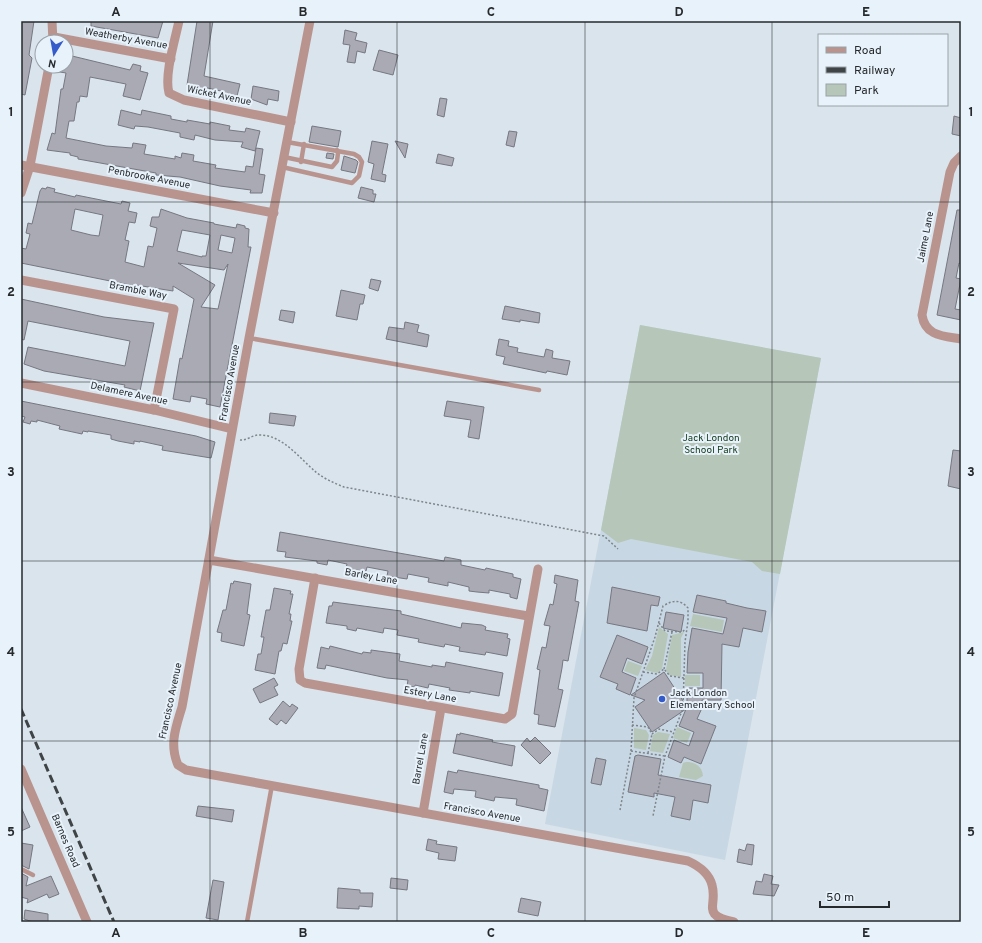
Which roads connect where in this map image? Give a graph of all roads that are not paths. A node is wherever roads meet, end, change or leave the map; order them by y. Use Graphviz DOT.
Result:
graph roads {
  1 [pos="52,21"];
  2 [pos="178,21"];
  3 [pos="310,21"];
  4 [pos="53,34"];
  5 [pos="74,42"];
  6 [pos="171,58"];
  7 [pos="47,74"];
  8 [pos="291,122"];
  9 [pos="287,142"];
  10 [pos="304,144"];
  11 [pos="336,150"];
  12 [pos="961,156"];
  13 [pos="284,158"];
  14 [pos="301,162"];
  15 [pos="26,165"];
  16 [pos="282,167"];
  17 [pos="21,193"];
  18 [pos="274,213"];
  19 [pos="21,280"];
  20 [pos="249,338"];
  21 [pos="961,339"];
  22 [pos="21,383"];
  23 [pos="539,390"];
  24 [pos="154,410"];
  25 [pos="232,429"];
  26 [pos="209,560"];
  27 [pos="538,569"];
  28 [pos="315,578"];
  29 [pos="528,616"];
  30 [pos="441,708"];
  31 [pos="21,769"];
  32 [pos="272,785"];
  33 [pos="423,813"];
  34 [pos="21,869"];
  35 [pos="33,875"];
  36 [pos="87,922"];
  37 [pos="247,922"];
  38 [pos="734,922"];
  1 -- 4 [label="street"];
  2 -- 6 [label="street, Wicket Avenue"];
  3 -- 8 [label="street, Francisco Avenue"];
  5 -- 6 [label="street, Weatherby Avenue"];
  6 -- 8 [label="street, Wicket Avenue"];
  7 -- 15 [label="street"];
  8 -- 9 [label="street, Francisco Avenue"];
  9 -- 10 [label="lane"];
  9 -- 13 [label="street, Francisco Avenue"];
  10 -- 11 [label="lane"];
  10 -- 14 [label="lane"];
  11 -- 14 [label="lane"];
  11 -- 16 [label="lane"];
  12 -- 21 [label="street, Jaime Lane"];
  13 -- 14 [label="lane"];
  13 -- 16 [label="street, Francisco Avenue"];
  15 -- 17 [label="street"];
  15 -- 18 [label="street, Penbrooke Avenue"];
  16 -- 18 [label="street, Francisco Avenue"];
  18 -- 20 [label="street, Francisco Avenue"];
  19 -- 24 [label="street, Bramble Way"];
  20 -- 23 [label="lane"];
  20 -- 25 [label="street, Francisco Avenue"];
  22 -- 24 [label="street, Delamere Avenue"];
  24 -- 25 [label="street, Delamere Avenue"];
  25 -- 26 [label="street, Francisco Avenue"];
  26 -- 28 [label="street, Barley Lane"];
  26 -- 32 [label="street, Francisco Avenue"];
  27 -- 29 [label="street, Estery Lane"];
  28 -- 29 [label="street, Barley Lane"];
  28 -- 30 [label="street, Estery Lane"];
  29 -- 30 [label="street, Estery Lane"];
  30 -- 33 [label="street, Barrel Lane"];
  31 -- 36 [label="street, Barnes Road"];
  32 -- 33 [label="street, Francisco Avenue"];
  32 -- 37 [label="lane"];
  33 -- 38 [label="street, Francisco Avenue"];
  34 -- 35 [label="lane"];
}
